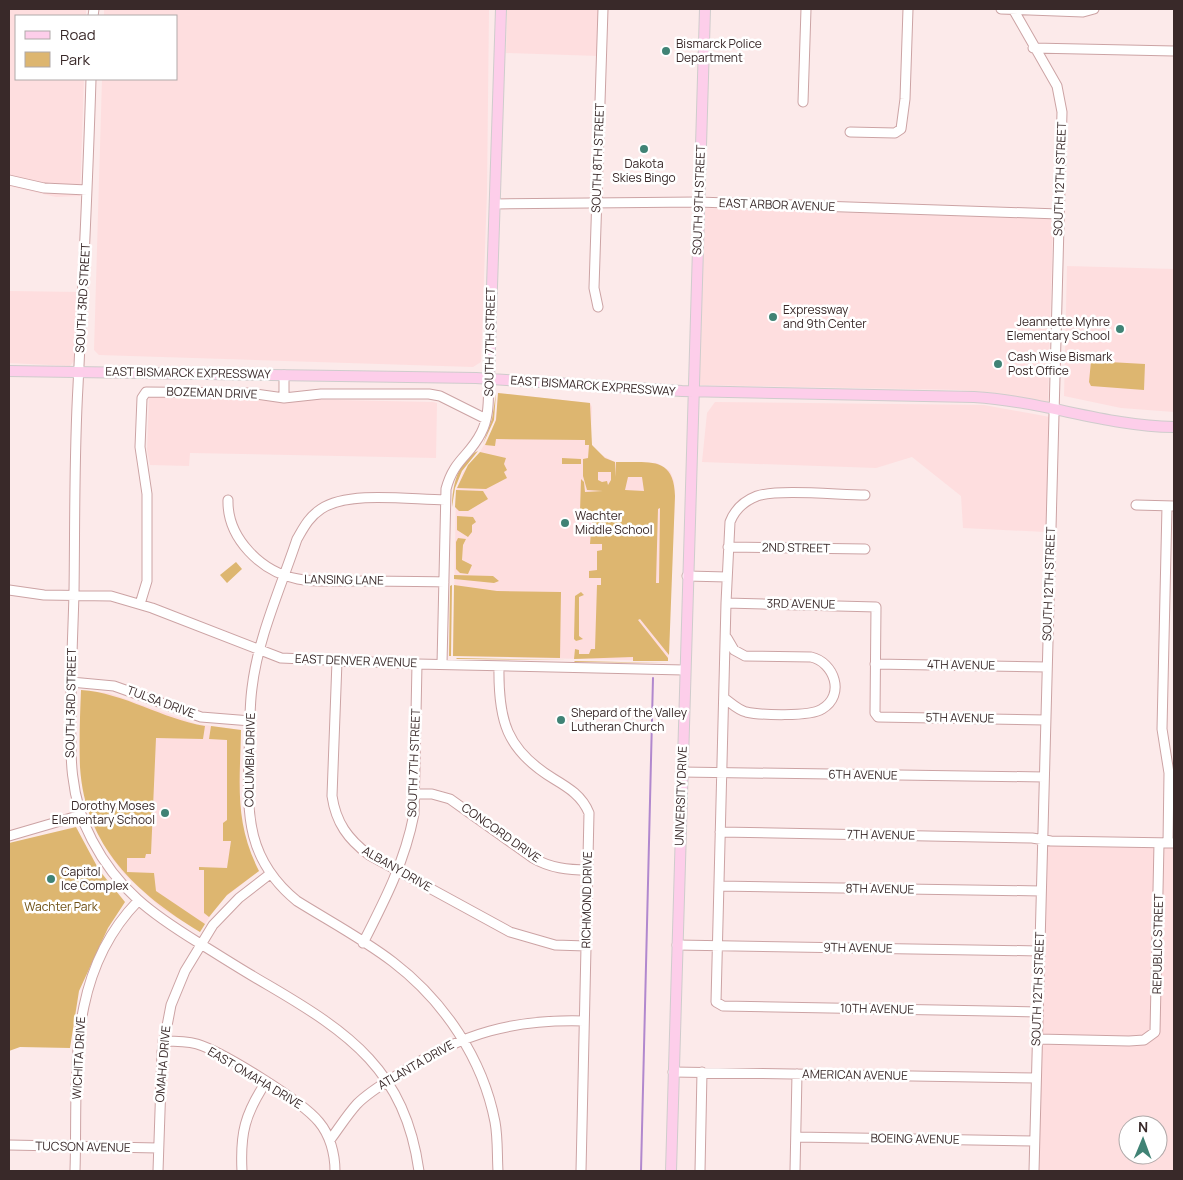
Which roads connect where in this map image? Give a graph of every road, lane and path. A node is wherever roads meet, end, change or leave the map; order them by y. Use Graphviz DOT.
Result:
graph roads {
  1 [pos="502,9"];
  2 [pos="603,9"];
  3 [pos="705,9"];
  4 [pos="806,9"];
  5 [pos="908,9"];
  6 [pos="1001,9"];
  7 [pos="1013,9"];
  8 [pos="1094,9"];
  9 [pos="1033,48"];
  10 [pos="1174,51"];
  11 [pos="91,80"];
  12 [pos="803,102"];
  13 [pos="850,132"];
  14 [pos="9,180"];
  15 [pos="87,190"];
  16 [pos="698,202"];
  17 [pos="596,203"];
  18 [pos="495,204"];
  19 [pos="1059,214"];
  20 [pos="598,307"];
  21 [pos="9,371"];
  22 [pos="79,372"];
  23 [pos="284,375"];
  24 [pos="489,379"];
  25 [pos="694,392"];
  26 [pos="284,398"];
  27 [pos="1054,410"];
  28 [pos="486,419"];
  29 [pos="1174,427"];
  30 [pos="865,495"];
  31 [pos="228,500"];
  32 [pos="446,500"];
  33 [pos="1136,505"];
  34 [pos="1171,506"];
  35 [pos="728,547"];
  36 [pos="864,549"];
  37 [pos="285,575"];
  38 [pos="687,576"];
  39 [pos="727,577"];
  40 [pos="444,582"];
  41 [pos="9,590"];
  42 [pos="74,595"];
  43 [pos="726,603"];
  44 [pos="140,604"];
  45 [pos="725,636"];
  46 [pos="260,652"];
  47 [pos="337,661"];
  48 [pos="417,664"];
  49 [pos="442,664"];
  50 [pos="875,664"];
  51 [pos="499,666"];
  52 [pos="1046,667"];
  53 [pos="684,670"];
  54 [pos="71,682"];
  55 [pos="724,698"];
  56 [pos="1045,720"];
  57 [pos="251,721"];
  58 [pos="681,772"];
  59 [pos="722,772"];
  60 [pos="1044,777"];
  61 [pos="414,794"];
  62 [pos="81,815"];
  63 [pos="720,832"];
  64 [pos="9,836"];
  65 [pos="1042,840"];
  66 [pos="1167,843"];
  67 [pos="588,870"];
  68 [pos="399,872"];
  69 [pos="270,874"];
  70 [pos="719,886"];
  71 [pos="1041,891"];
  72 [pos="138,901"];
  73 [pos="363,943"];
  74 [pos="201,944"];
  75 [pos="677,945"];
  76 [pos="586,946"];
  77 [pos="718,946"];
  78 [pos="1039,952"];
  79 [pos="1038,1012"];
  80 [pos="584,1021"];
  81 [pos="461,1039"];
  82 [pos="1037,1039"];
  83 [pos="163,1041"];
  84 [pos="674,1072"];
  85 [pos="702,1072"];
  86 [pos="797,1074"];
  87 [pos="1036,1078"];
  88 [pos="387,1081"];
  89 [pos="266,1082"];
  90 [pos="796,1137"];
  91 [pos="330,1140"];
  92 [pos="1034,1141"];
  93 [pos="9,1146"];
  94 [pos="76,1146"];
  95 [pos="158,1148"];
  96 [pos="76,1171"];
  97 [pos="158,1171"];
  98 [pos="242,1171"];
  99 [pos="335,1171"];
  100 [pos="419,1171"];
  101 [pos="498,1171"];
  102 [pos="581,1171"];
  103 [pos="671,1171"];
  104 [pos="700,1171"];
  105 [pos="794,1171"];
  106 [pos="1034,1171"];
  1 -- 18 [label="main road, SOUTH 7TH STREET"];
  2 -- 17 [label="street, SOUTH 8TH STREET"];
  3 -- 16 [label="main road, SOUTH 9TH STREET"];
  4 -- 12 [label="street"];
  5 -- 13 [label="street"];
  6 -- 7 [label="street"];
  7 -- 8 [label="street"];
  7 -- 9 [label="street, SOUTH 12TH STREET"];
  9 -- 10 [label="street"];
  9 -- 19 [label="street, SOUTH 12TH STREET"];
  11 -- 15 [label="street, SOUTH 3RD STREET"];
  14 -- 15 [label="street"];
  15 -- 22 [label="street, SOUTH 3RD STREET"];
  16 -- 17 [label="street, EAST ARBOR AVENUE"];
  16 -- 19 [label="street, EAST ARBOR AVENUE"];
  16 -- 25 [label="main road, SOUTH 9TH STREET"];
  17 -- 18 [label="street, EAST ARBOR AVENUE"];
  17 -- 20 [label="street, SOUTH 8TH STREET"];
  18 -- 24 [label="main road, SOUTH 7TH STREET"];
  19 -- 27 [label="street, SOUTH 12TH STREET"];
  21 -- 22 [label="main road, EAST BISMARCK EXPRESSWAY"];
  22 -- 23 [label="main road, EAST BISMARCK EXPRESSWAY"];
  22 -- 42 [label="street, SOUTH 3RD STREET"];
  23 -- 24 [label="main road, EAST BISMARCK EXPRESSWAY"];
  23 -- 26 [label="street"];
  24 -- 25 [label="main road, EAST BISMARCK EXPRESSWAY"];
  24 -- 28 [label="street, SOUTH 7TH STREET"];
  25 -- 27 [label="main road, EAST BISMARCK EXPRESSWAY"];
  25 -- 38 [label="main road, UNIVERSITY DRIVE"];
  26 -- 28 [label="street, BOZEMAN DRIVE"];
  26 -- 44 [label="street, BOZEMAN DRIVE"];
  27 -- 29 [label="main road, EAST BISMARCK EXPRESSWAY"];
  27 -- 52 [label="street, SOUTH 12TH STREET"];
  28 -- 32 [label="street, SOUTH 7TH STREET"];
  30 -- 35 [label="street"];
  31 -- 37 [label="street, LANSING LANE"];
  32 -- 37 [label="street, COLUMBIA DRIVE"];
  32 -- 40 [label="street, SOUTH 7TH STREET"];
  33 -- 34 [label="street"];
  34 -- 66 [label="street, REPUBLIC STREET"];
  35 -- 36 [label="street, 2ND STREET"];
  35 -- 39 [label="street"];
  37 -- 40 [label="street, LANSING LANE"];
  37 -- 46 [label="street, COLUMBIA DRIVE"];
  38 -- 39 [label="street"];
  38 -- 53 [label="main road, UNIVERSITY DRIVE"];
  39 -- 43 [label="street"];
  40 -- 49 [label="street, SOUTH 7TH STREET"];
  41 -- 42 [label="street, EAST DENVER AVENUE"];
  42 -- 44 [label="street, EAST DENVER AVENUE"];
  42 -- 54 [label="street, SOUTH 3RD STREET"];
  43 -- 45 [label="street"];
  43 -- 50 [label="street, 3RD AVENUE"];
  44 -- 46 [label="street, EAST DENVER AVENUE"];
  45 -- 55 [label="street"];
  45 -- 55 [label="street"];
  46 -- 47 [label="street, EAST DENVER AVENUE"];
  46 -- 57 [label="street, COLUMBIA DRIVE"];
  47 -- 48 [label="street, EAST DENVER AVENUE"];
  47 -- 68 [label="street, ALBANY DRIVE"];
  48 -- 49 [label="street, EAST DENVER AVENUE"];
  48 -- 61 [label="street, SOUTH 7TH STREET"];
  49 -- 51 [label="street, EAST DENVER AVENUE"];
  50 -- 52 [label="street, 4TH AVENUE"];
  50 -- 56 [label="street, 5TH AVENUE"];
  51 -- 53 [label="street, EAST DENVER AVENUE"];
  51 -- 67 [label="street, RICHMOND DRIVE"];
  52 -- 56 [label="street, SOUTH 12TH STREET"];
  53 -- 58 [label="main road, UNIVERSITY DRIVE"];
  54 -- 57 [label="street, TULSA DRIVE"];
  54 -- 62 [label="street, SOUTH 3RD STREET"];
  55 -- 59 [label="street"];
  56 -- 60 [label="street, SOUTH 12TH STREET"];
  57 -- 69 [label="street, COLUMBIA DRIVE"];
  58 -- 59 [label="street, 6TH AVENUE"];
  58 -- 75 [label="main road, UNIVERSITY DRIVE"];
  59 -- 60 [label="street, 6TH AVENUE"];
  59 -- 63 [label="street"];
  60 -- 65 [label="street, SOUTH 12TH STREET"];
  61 -- 67 [label="street, CONCORD DRIVE"];
  61 -- 68 [label="street, SOUTH 7TH STREET"];
  62 -- 64 [label="street"];
  62 -- 72 [label="street, SOUTH 3RD STREET"];
  63 -- 65 [label="street, 7TH AVENUE"];
  63 -- 70 [label="street"];
  65 -- 66 [label="street, 7TH AVENUE"];
  65 -- 71 [label="street, SOUTH 12TH STREET"];
  66 -- 82 [label="street, REPUBLIC STREET"];
  67 -- 76 [label="street, RICHMOND DRIVE"];
  68 -- 73 [label="street, SOUTH 7TH STREET"];
  68 -- 76 [label="street, ALBANY DRIVE"];
  69 -- 73 [label="street, COLUMBIA DRIVE"];
  69 -- 74 [label="street, OMAHA DRIVE"];
  70 -- 71 [label="street, 8TH AVENUE"];
  70 -- 77 [label="street"];
  71 -- 78 [label="street, SOUTH 12TH STREET"];
  72 -- 74 [label="street, SOUTH 3RD STREET"];
  72 -- 94 [label="street, WICHITA DRIVE"];
  73 -- 81 [label="street, COLUMBIA DRIVE"];
  74 -- 83 [label="street, OMAHA DRIVE"];
  74 -- 88 [label="street, SOUTH 3RD STREET"];
  75 -- 77 [label="street, 9TH AVENUE"];
  75 -- 84 [label="main road, UNIVERSITY DRIVE"];
  76 -- 80 [label="street, RICHMOND DRIVE"];
  77 -- 78 [label="street, 9TH AVENUE"];
  77 -- 79 [label="street, 10TH AVENUE"];
  78 -- 79 [label="street, SOUTH 12TH STREET"];
  79 -- 82 [label="street, SOUTH 12TH STREET"];
  80 -- 81 [label="street, ATLANTA DRIVE"];
  80 -- 102 [label="street, RICHMOND DRIVE"];
  81 -- 88 [label="street, ATLANTA DRIVE"];
  81 -- 101 [label="street, COLUMBIA DRIVE"];
  82 -- 87 [label="street, SOUTH 12TH STREET"];
  83 -- 89 [label="street, EAST OMAHA DRIVE"];
  83 -- 95 [label="street, OMAHA DRIVE"];
  84 -- 85 [label="street, AMERICAN AVENUE"];
  84 -- 103 [label="main road, UNIVERSITY DRIVE"];
  85 -- 86 [label="street, AMERICAN AVENUE"];
  85 -- 104 [label="street"];
  86 -- 87 [label="street, AMERICAN AVENUE"];
  86 -- 90 [label="street"];
  87 -- 92 [label="street, SOUTH 12TH STREET"];
  88 -- 91 [label="street, ATLANTA DRIVE"];
  88 -- 100 [label="street, SOUTH 3RD STREET"];
  89 -- 91 [label="street, EAST OMAHA DRIVE"];
  89 -- 98 [label="street"];
  90 -- 92 [label="street, BOEING AVENUE"];
  90 -- 105 [label="street"];
  91 -- 99 [label="street, EAST OMAHA DRIVE"];
  92 -- 106 [label="street, SOUTH 12TH STREET"];
  93 -- 94 [label="street, TUCSON AVENUE"];
  94 -- 95 [label="street, TUCSON AVENUE"];
  94 -- 96 [label="street, WICHITA DRIVE"];
  95 -- 97 [label="street, OMAHA DRIVE"];
}
